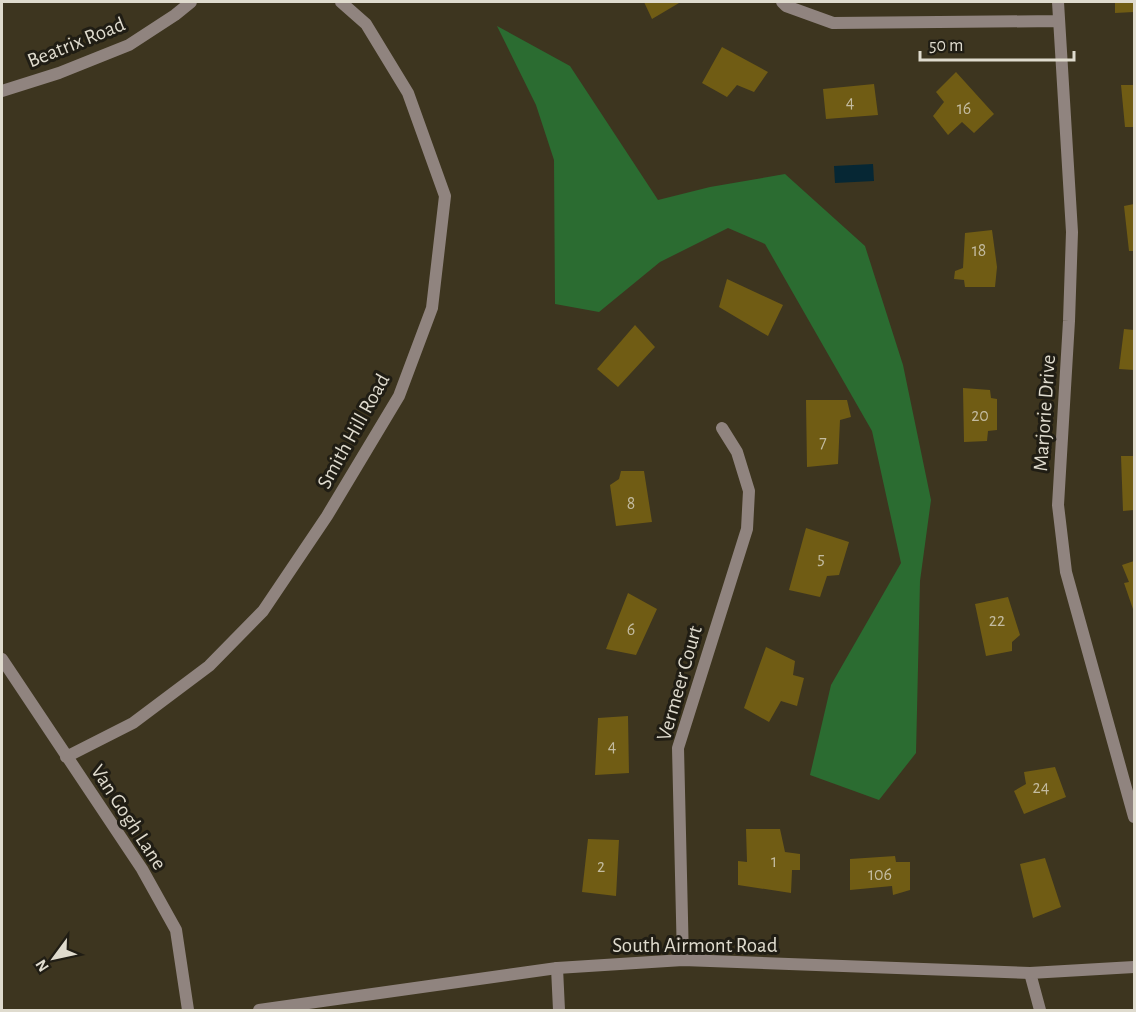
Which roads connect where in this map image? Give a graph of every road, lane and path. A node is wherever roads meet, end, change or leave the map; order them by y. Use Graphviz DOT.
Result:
graph roads {
  1 [pos="191,2"];
  2 [pos="341,2"];
  3 [pos="782,2"];
  4 [pos="1058,2"];
  5 [pos="1059,21"];
  6 [pos="2,91"];
  7 [pos="722,428"];
  8 [pos="2,659"];
  9 [pos="66,757"];
  10 [pos="1134,817"];
  11 [pos="683,960"];
  12 [pos="1134,967"];
  13 [pos="558,968"];
  14 [pos="1030,973"];
  15 [pos="188,1011"];
  16 [pos="259,1011"];
  17 [pos="559,1011"];
  18 [pos="1040,1011"];
  1 -- 6 [label="street, Beatrix Road"];
  2 -- 9 [label="street, Smith Hill Road"];
  3 -- 5 [label="street"];
  4 -- 5 [label="street, Marjorie Drive"];
  5 -- 10 [label="street, Marjorie Drive"];
  7 -- 11 [label="street, Vermeer Court"];
  8 -- 9 [label="street, Van Gogh Lane"];
  9 -- 15 [label="street, Van Gogh Lane"];
  11 -- 13 [label="street, South Airmont Road"];
  11 -- 14 [label="street, South Airmont Road"];
  12 -- 14 [label="street, South Airmont Road"];
  13 -- 16 [label="street, South Airmont Road"];
  13 -- 17 [label="street"];
  14 -- 18 [label="street"];
}
